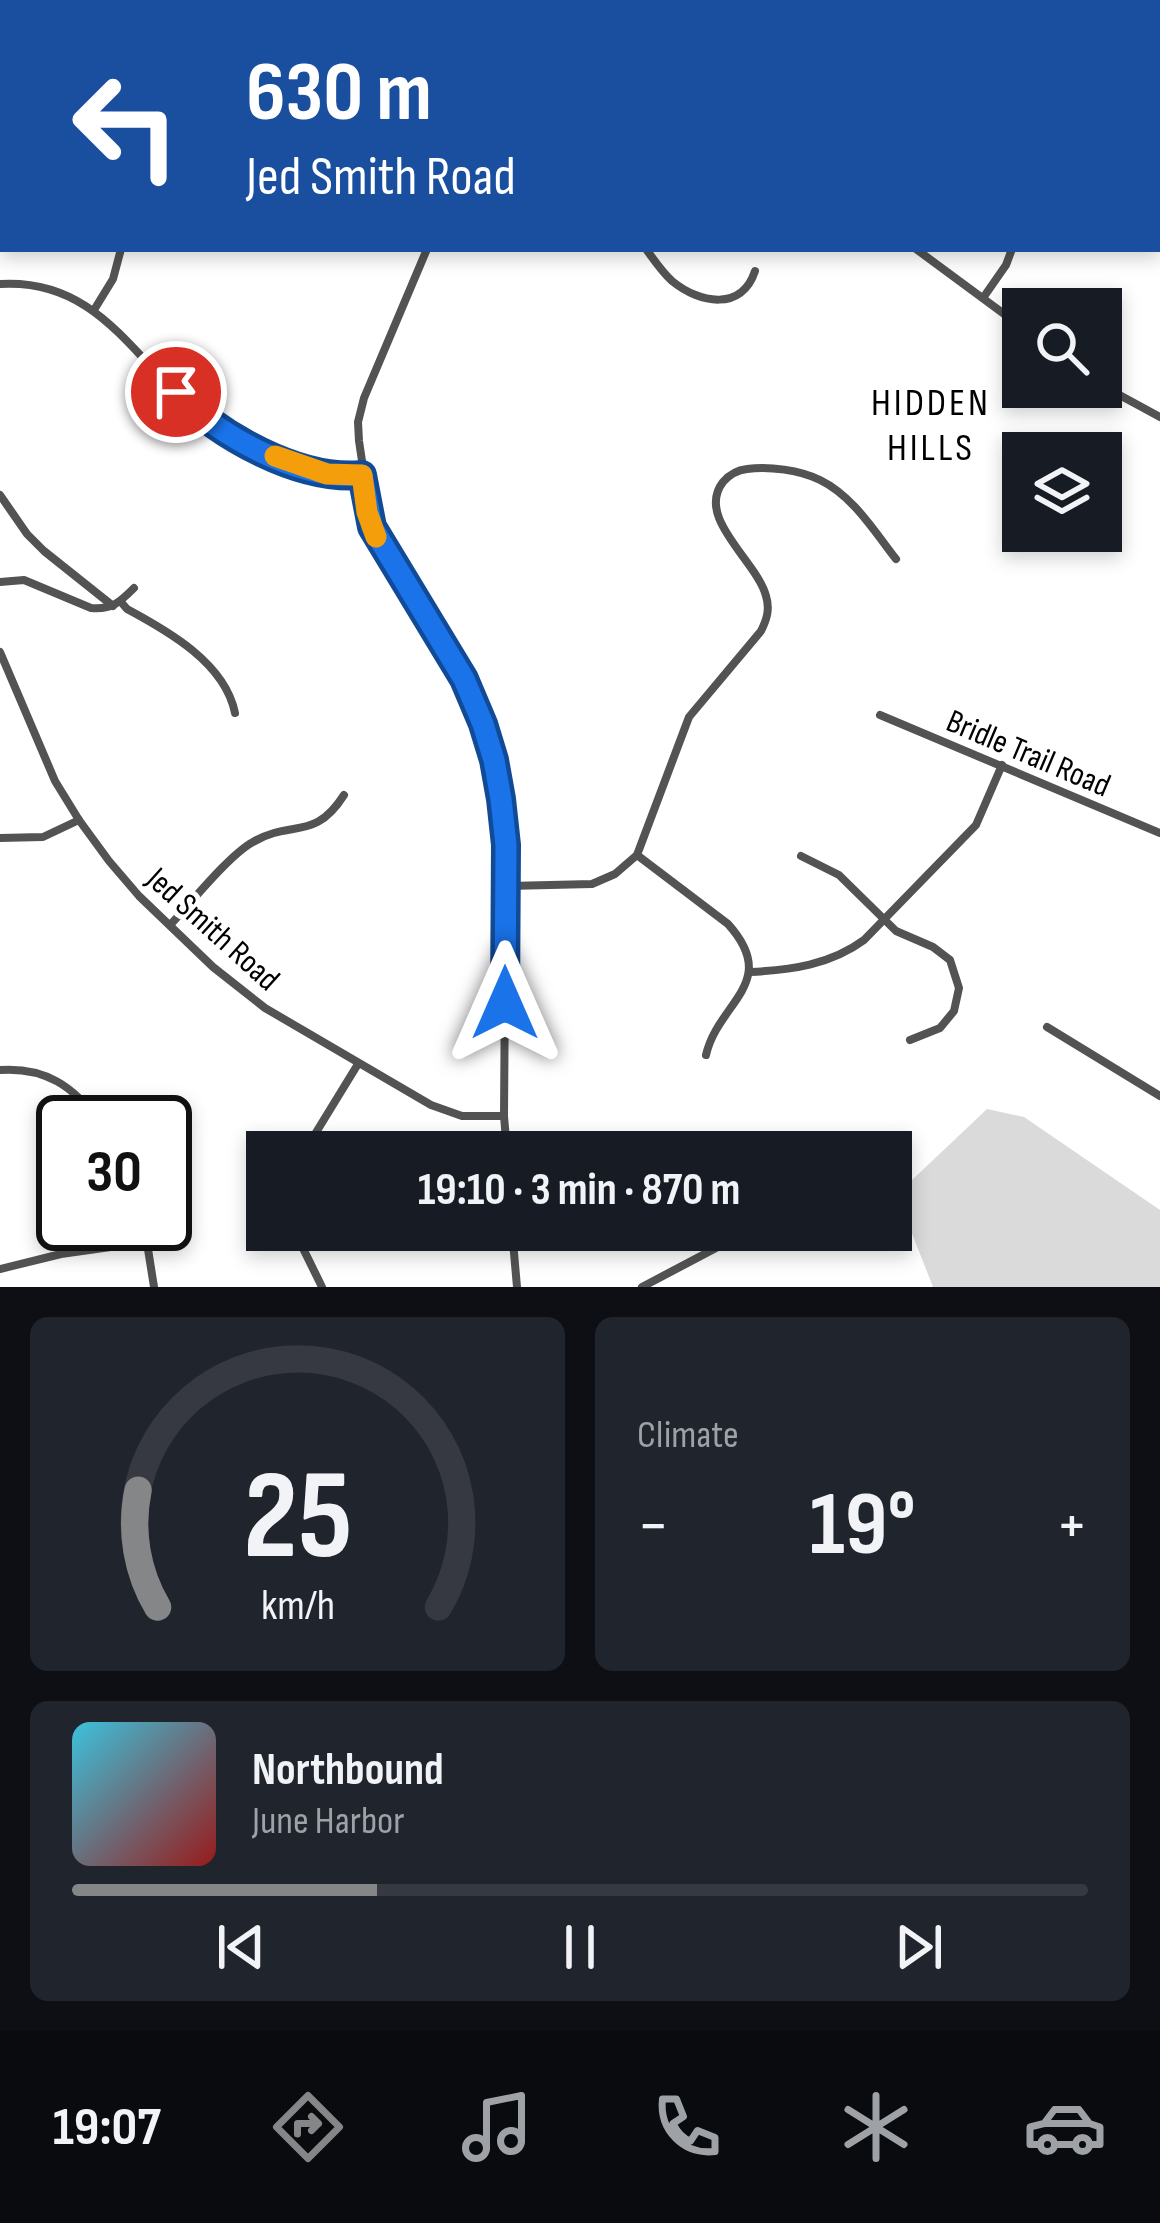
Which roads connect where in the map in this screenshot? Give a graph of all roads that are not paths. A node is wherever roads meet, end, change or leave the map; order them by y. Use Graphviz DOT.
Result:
graph roads {
  1 [pos="121,252"];
  2 [pos="426,252"];
  3 [pos="649,252"];
  4 [pos="920,252"];
  5 [pos="1011,252"];
  6 [pos="755,271"];
  7 [pos="0,284"];
  8 [pos="982,298"];
  9 [pos="94,310"];
  10 [pos="1002,313"];
  11 [pos="1122,396"];
  12 [pos="1160,417"];
  13 [pos="362,475"];
  14 [pos="0,495"];
  15 [pos="896,559"];
  16 [pos="0,581"];
  17 [pos="134,588"];
  18 [pos="117,604"];
  19 [pos="0,652"];
  20 [pos="236,713"];
  21 [pos="880,715"];
  22 [pos="1002,765"];
  23 [pos="344,795"];
  24 [pos="79,820"];
  25 [pos="1160,833"];
  26 [pos="0,838"];
  27 [pos="637,855"];
  28 [pos="801,856"];
  29 [pos="506,886"];
  30 [pos="883,921"];
  31 [pos="170,925"];
  32 [pos="750,972"];
  33 [pos="1047,1027"];
  34 [pos="910,1040"];
  35 [pos="706,1055"];
  36 [pos="358,1064"];
  37 [pos="0,1070"];
  38 [pos="76,1095"];
  39 [pos="1160,1096"];
  40 [pos="504,1116"];
  41 [pos="317,1131"];
  42 [pos="505,1131"];
  43 [pos="75,1251"];
  44 [pos="148,1251"];
  45 [pos="304,1251"];
  46 [pos="514,1251"];
  47 [pos="710,1251"];
  48 [pos="0,1269"];
  49 [pos="154,1287"];
  50 [pos="322,1287"];
  51 [pos="517,1287"];
  52 [pos="642,1287"];
  1 -- 9 [label="street"];
  2 -- 13 [label="street"];
  3 -- 6 [label="street"];
  4 -- 8 [label="street"];
  5 -- 8 [label="street"];
  7 -- 9 [label="street"];
  8 -- 10 [label="street"];
  9 -- 13 [label="street"];
  11 -- 12 [label="street"];
  13 -- 29 [label="street"];
  14 -- 18 [label="street"];
  15 -- 27 [label="street"];
  16 -- 18 [label="street"];
  17 -- 18 [label="street"];
  18 -- 20 [label="street"];
  19 -- 24 [label="street, Jed Smith Road"];
  21 -- 22 [label="street, Bridle Trail Road"];
  22 -- 25 [label="street, Bridle Trail Road"];
  22 -- 30 [label="street"];
  23 -- 31 [label="street"];
  24 -- 26 [label="street"];
  24 -- 31 [label="street, Jed Smith Road"];
  27 -- 29 [label="street"];
  27 -- 32 [label="street"];
  28 -- 30 [label="street"];
  29 -- 40 [label="street"];
  30 -- 32 [label="street"];
  30 -- 34 [label="street"];
  31 -- 36 [label="street, Jed Smith Road"];
  32 -- 35 [label="street"];
  33 -- 39 [label="street"];
  36 -- 40 [label="street, Jed Smith Road"];
  36 -- 41 [label="street"];
  37 -- 38 [label="street"];
  40 -- 42 [label="street"];
  43 -- 48 [label="street"];
  44 -- 49 [label="street"];
  45 -- 50 [label="street"];
  46 -- 51 [label="street"];
  47 -- 52 [label="street"];
}
